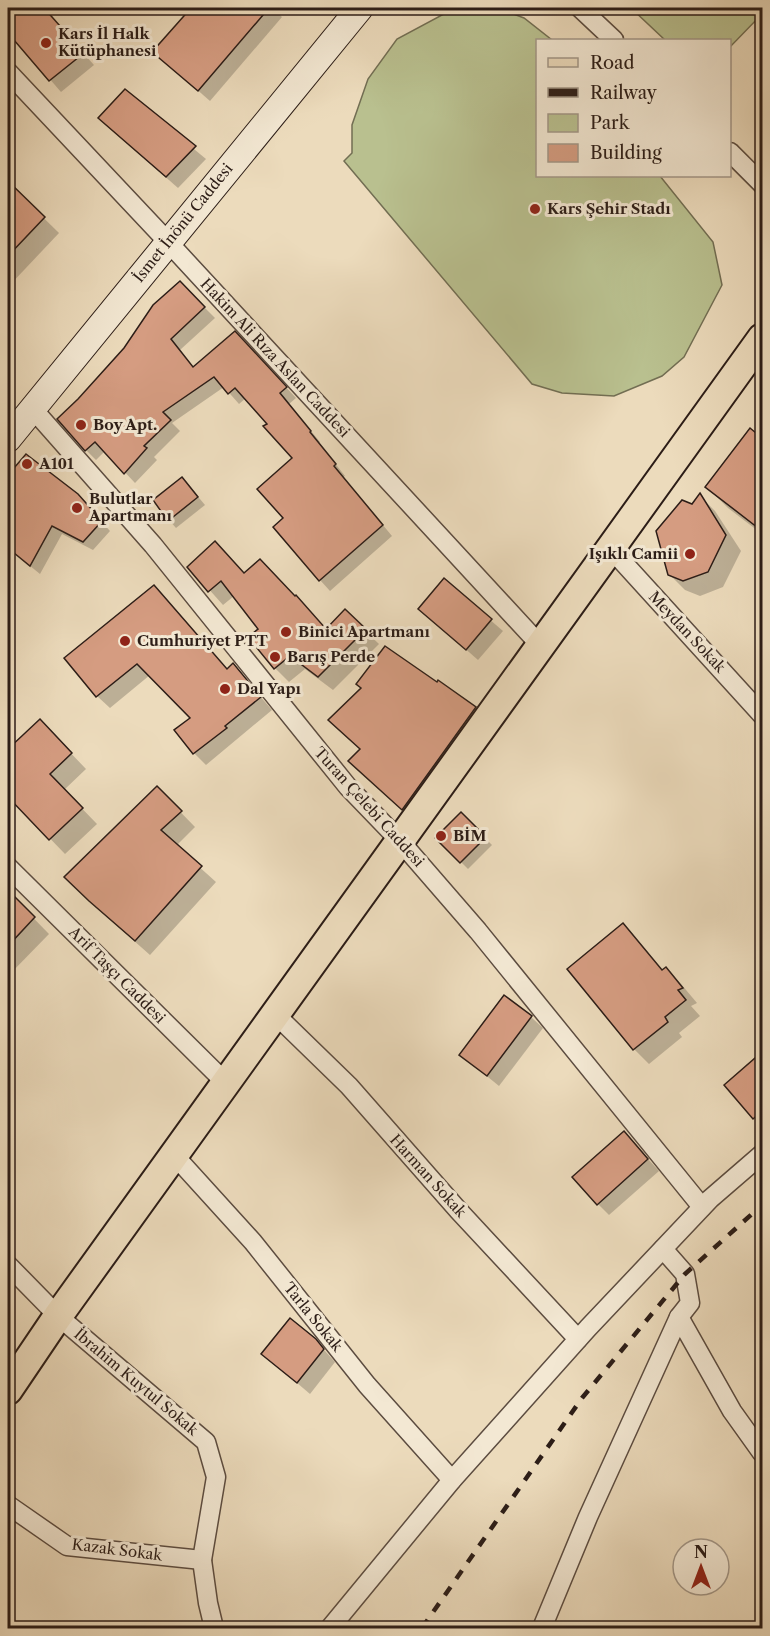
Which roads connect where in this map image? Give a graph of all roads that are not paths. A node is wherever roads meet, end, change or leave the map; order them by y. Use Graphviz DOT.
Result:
graph roads {
  1 [pos="360,8"];
  2 [pos="580,8"];
  3 [pos="613,39"];
  4 [pos="8,72"];
  5 [pos="731,154"];
  6 [pos="762,184"];
  7 [pos="168,242"];
  8 [pos="762,338"];
  9 [pos="33,408"];
  10 [pos="8,439"];
  11 [pos="611,549"];
  12 [pos="541,646"];
  13 [pos="762,715"];
  14 [pos="400,841"];
  15 [pos="8,867"];
  16 [pos="276,1015"];
  17 [pos="226,1083"];
  18 [pos="762,1154"];
  19 [pos="174,1155"];
  20 [pos="702,1207"];
  21 [pos="663,1249"];
  22 [pos="8,1266"];
  23 [pos="58,1316"];
  24 [pos="679,1317"];
  25 [pos="578,1339"];
  26 [pos="8,1390"];
  27 [pos="762,1453"];
  28 [pos="452,1479"];
  29 [pos="8,1505"];
  30 [pos="202,1560"];
  31 [pos="214,1629"];
  32 [pos="330,1629"];
  33 [pos="542,1629"];
  1 -- 7 [label="main road, İsmet İnönü Caddesi"];
  2 -- 3 [label="street"];
  4 -- 7 [label="street, Hakim Ali Rıza Aslan Caddesi"];
  5 -- 6 [label="street"];
  7 -- 9 [label="main road, İsmet İnönü Caddesi"];
  7 -- 12 [label="street, Hakim Ali Rıza Aslan Caddesi"];
  8 -- 11 [label="main road"];
  9 -- 10 [label="main road, İsmet İnönü Caddesi"];
  9 -- 14 [label="street, Turan Çelebi Caddesi"];
  11 -- 12 [label="main road"];
  11 -- 13 [label="street, Meydan Sokak"];
  12 -- 14 [label="main road"];
  14 -- 16 [label="main road"];
  14 -- 20 [label="street, Turan Çelebi Caddesi"];
  15 -- 17 [label="street, Arif Taşçı Caddesi"];
  16 -- 17 [label="main road"];
  16 -- 25 [label="street, Harman Sokak"];
  17 -- 19 [label="main road"];
  18 -- 20 [label="street"];
  19 -- 23 [label="main road"];
  19 -- 28 [label="street, Tarla Sokak"];
  20 -- 21 [label="street"];
  21 -- 24 [label="street"];
  21 -- 25 [label="street"];
  22 -- 23 [label="street, İbrahim Kuytul Sokak"];
  23 -- 26 [label="main road"];
  23 -- 30 [label="street, İbrahim Kuytul Sokak"];
  24 -- 27 [label="street"];
  24 -- 33 [label="street"];
  25 -- 28 [label="street"];
  28 -- 32 [label="street"];
  29 -- 30 [label="street, Kazak Sokak"];
  30 -- 31 [label="street, İbrahim Kuytul Sokak"];
}
